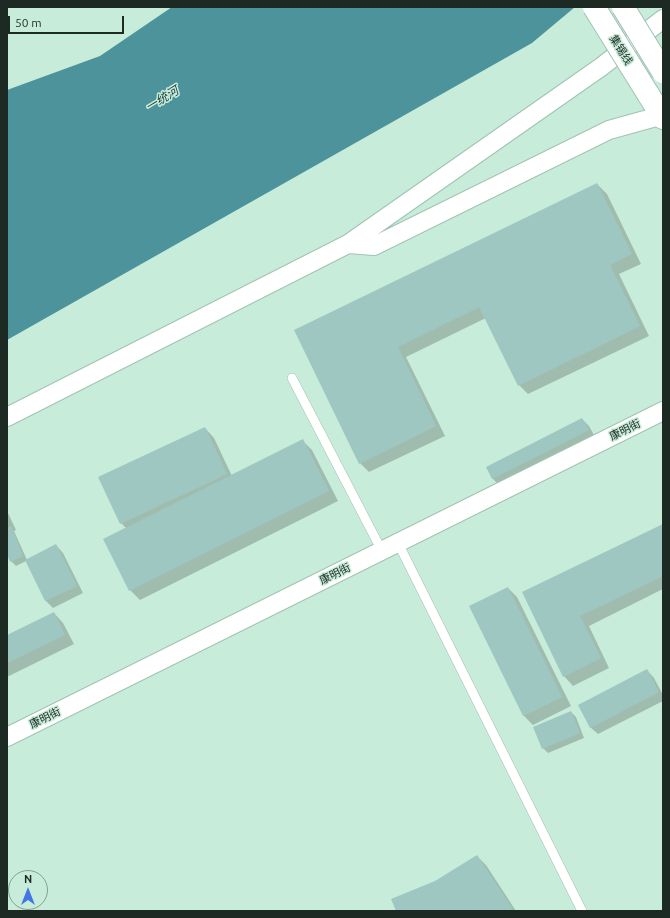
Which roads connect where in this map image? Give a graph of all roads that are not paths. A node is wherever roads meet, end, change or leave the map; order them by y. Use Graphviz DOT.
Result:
graph roads {
  1 [pos="594,7"];
  2 [pos="623,7"];
  3 [pos="663,19"];
  4 [pos="663,72"];
  5 [pos="663,116"];
  6 [pos="348,244"];
  7 [pos="292,378"];
  8 [pos="663,412"];
  9 [pos="7,417"];
  10 [pos="398,543"];
  11 [pos="382,551"];
  12 [pos="7,737"];
  13 [pos="582,911"];
  1 -- 5 [label="highway, 集锡线, bridge"];
  2 -- 4 [label="highway, bridge"];
  3 -- 6 [label="street"];
  5 -- 6 [label="street"];
  6 -- 9 [label="street"];
  7 -- 11 [label="lane"];
  8 -- 10 [label="street, 康明街"];
  10 -- 11 [label="street, 康明街"];
  10 -- 13 [label="lane"];
  11 -- 12 [label="street, 康明街"];
}
